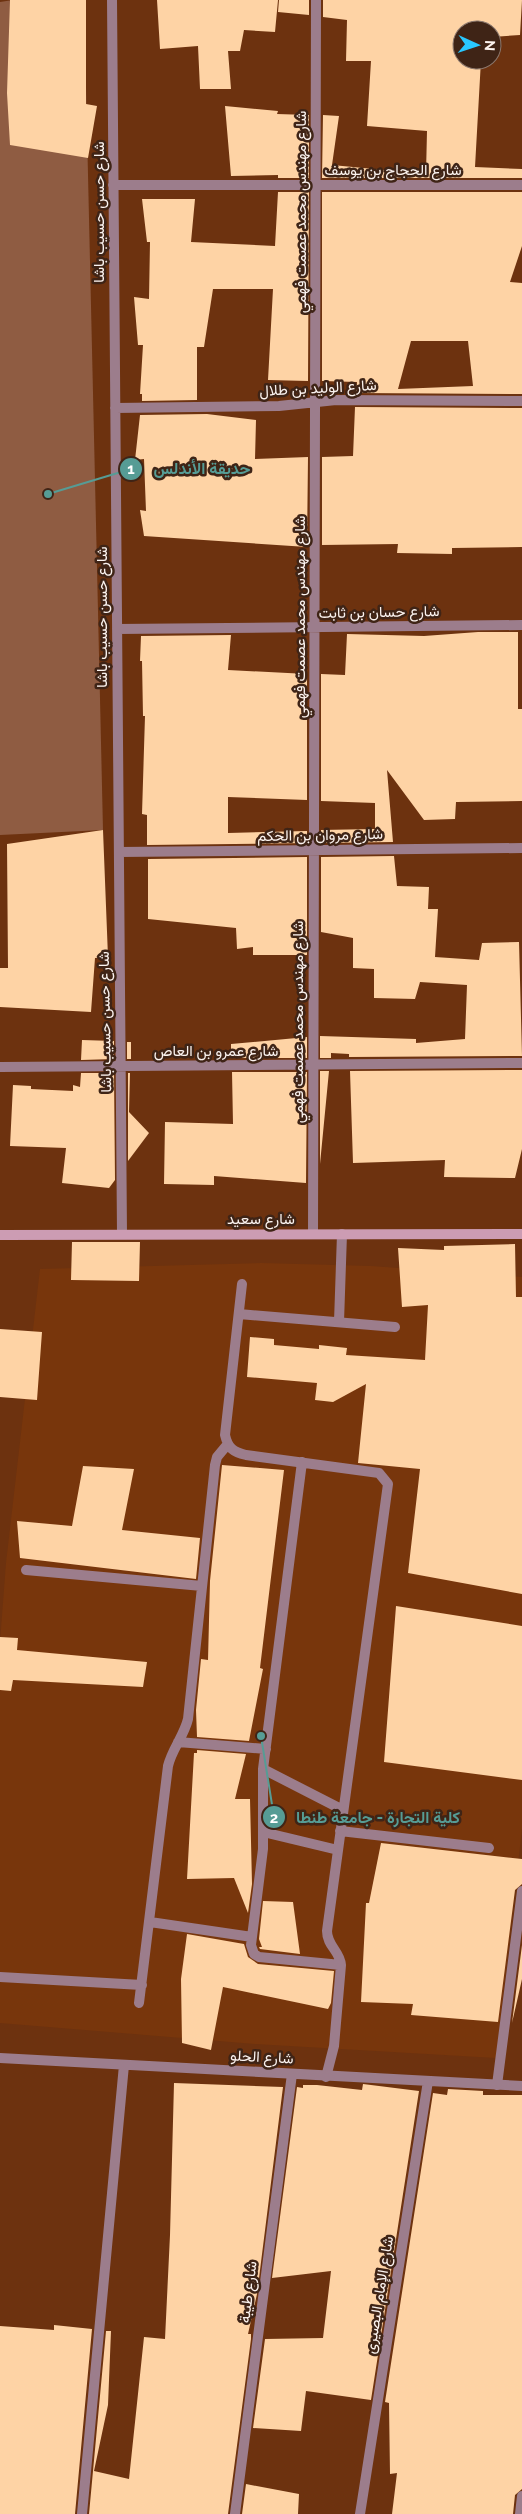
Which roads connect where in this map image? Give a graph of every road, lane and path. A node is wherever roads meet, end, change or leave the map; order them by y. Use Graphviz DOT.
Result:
graph roads {
  1 [pos="112,0"];
  2 [pos="316,0"];
  3 [pos="113,185"];
  4 [pos="316,185"];
  5 [pos="522,186"];
  6 [pos="522,401"];
  7 [pos="315,402"];
  8 [pos="115,408"];
  9 [pos="522,625"];
  10 [pos="314,627"];
  11 [pos="117,629"];
  12 [pos="522,848"];
  13 [pos="314,850"];
  14 [pos="119,852"];
  15 [pos="522,1063"];
  16 [pos="120,1066"];
  17 [pos="313,1066"];
  18 [pos="0,1067"];
  19 [pos="0,1234"];
  20 [pos="122,1234"];
  21 [pos="313,1234"];
  22 [pos="342,1234"];
  23 [pos="522,1234"];
  24 [pos="242,1284"];
  25 [pos="239,1314"];
  26 [pos="339,1322"];
  27 [pos="395,1326"];
  28 [pos="227,1445"];
  29 [pos="302,1462"];
  30 [pos="26,1570"];
  31 [pos="202,1586"];
  32 [pos="178,1742"];
  33 [pos="266,1749"];
  34 [pos="263,1769"];
  35 [pos="343,1810"];
  36 [pos="340,1831"];
  37 [pos="263,1832"];
  38 [pos="489,1848"];
  39 [pos="338,1850"];
  40 [pos="522,1890"];
  41 [pos="150,1922"];
  42 [pos="252,1937"];
  43 [pos="340,1965"];
  44 [pos="0,1977"];
  45 [pos="142,1985"];
  46 [pos="140,2003"];
  47 [pos="0,2058"];
  48 [pos="124,2065"];
  49 [pos="292,2074"];
  50 [pos="326,2076"];
  51 [pos="428,2081"];
  52 [pos="497,2085"];
  53 [pos="522,2086"];
  54 [pos="522,2496"];
  55 [pos="82,2514"];
  56 [pos="234,2514"];
  57 [pos="360,2514"];
  58 [pos="520,2514"];
  1 -- 3 [label="street, شارع حسن حسيب باشا"];
  2 -- 4 [label="street, شارع مهندس محمد عصمت فهمي"];
  3 -- 4 [label="street, شارع الحجاج بن يوسف"];
  3 -- 8 [label="street, شارع حسن حسيب باشا"];
  4 -- 5 [label="street, شارع الحجاج بن يوسف"];
  4 -- 7 [label="street, شارع مهندس محمد عصمت فهمي"];
  6 -- 7 [label="street, شارع الوليد بن طلال"];
  7 -- 8 [label="street, شارع الوليد بن طلال"];
  7 -- 10 [label="street, شارع مهندس محمد عصمت فهمي"];
  8 -- 11 [label="street, شارع حسن حسيب باشا"];
  9 -- 10 [label="street, شارع حسان بن ثابت"];
  10 -- 11 [label="street, شارع حسان بن ثابت"];
  10 -- 13 [label="street, شارع مهندس محمد عصمت فهمي"];
  11 -- 14 [label="street, شارع حسن حسيب باشا"];
  12 -- 13 [label="street, شارع مروان بن الحكم"];
  13 -- 14 [label="street, شارع مروان بن الحكم"];
  13 -- 17 [label="street, شارع مهندس محمد عصمت فهمي"];
  14 -- 16 [label="street, شارع حسن حسيب باشا"];
  15 -- 17 [label="street, شارع عمرو بن العاص"];
  16 -- 17 [label="street, شارع عمرو بن العاص"];
  16 -- 18 [label="street, شارع عمرو بن العاص"];
  16 -- 20 [label="street, شارع حسن حسيب باشا"];
  17 -- 21 [label="street, شارع مهندس محمد عصمت فهمي"];
  19 -- 20 [label="street, شارع سعيد"];
  20 -- 21 [label="street, شارع سعيد"];
  21 -- 22 [label="street, شارع سعيد"];
  22 -- 23 [label="street, شارع سعيد"];
  22 -- 26 [label="street"];
  24 -- 25 [label="street"];
  25 -- 26 [label="street"];
  25 -- 28 [label="street"];
  26 -- 27 [label="street"];
  28 -- 29 [label="street"];
  28 -- 31 [label="street"];
  29 -- 33 [label="street"];
  29 -- 35 [label="street"];
  30 -- 31 [label="street"];
  31 -- 32 [label="street"];
  32 -- 33 [label="street"];
  32 -- 41 [label="street"];
  33 -- 34 [label="street"];
  34 -- 35 [label="street"];
  34 -- 37 [label="street"];
  35 -- 36 [label="street"];
  36 -- 38 [label="street"];
  36 -- 39 [label="street"];
  37 -- 39 [label="street"];
  37 -- 42 [label="street"];
  39 -- 43 [label="street"];
  40 -- 52 [label="street"];
  41 -- 42 [label="street"];
  41 -- 45 [label="street"];
  42 -- 43 [label="street"];
  43 -- 50 [label="street"];
  44 -- 45 [label="street"];
  45 -- 46 [label="street"];
  47 -- 48 [label="street, شارع الحلو"];
  48 -- 49 [label="street, شارع الحلو"];
  48 -- 55 [label="street"];
  49 -- 50 [label="street, شارع الحلو"];
  49 -- 56 [label="street, شارع طيبة"];
  50 -- 51 [label="street, شارع الحلو"];
  51 -- 52 [label="street, شارع الحلو"];
  51 -- 57 [label="street, شارع الإمام البصيرى"];
  52 -- 53 [label="street, شارع الحلو"];
  54 -- 58 [label="street"];
}
